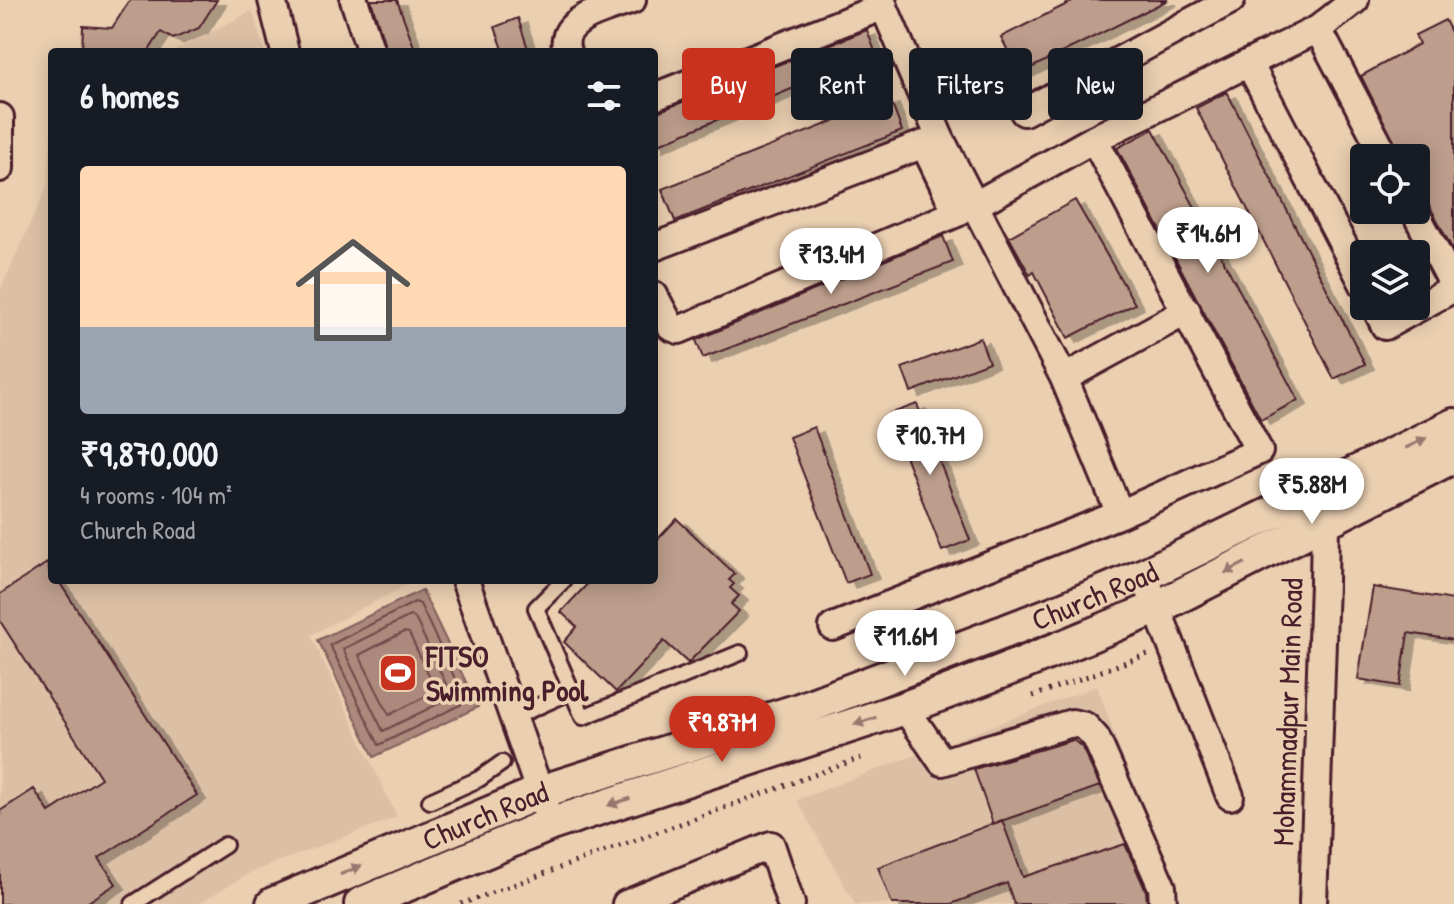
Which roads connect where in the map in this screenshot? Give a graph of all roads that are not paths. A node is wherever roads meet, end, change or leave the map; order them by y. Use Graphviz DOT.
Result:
graph roads {
  1 [pos="272,0"];
  2 [pos="354,0"];
  3 [pos="632,0"];
  4 [pos="1231,0"];
  5 [pos="1353,0"];
  6 [pos="882,3"];
  7 [pos="1318,29"];
  8 [pos="284,48"];
  9 [pos="370,48"];
  10 [pos="567,48"];
  11 [pos="1249,63"];
  12 [pos="658,95"];
  13 [pos="1032,108"];
  14 [pos="0,117"];
  15 [pos="1094,139"];
  16 [pos="1379,144"];
  17 [pos="0,168"];
  18 [pos="964,196"];
  19 [pos="1421,224"];
  20 [pos="658,245"];
  21 [pos="1350,258"];
  22 [pos="1454,287"];
  23 [pos="1430,301"];
  24 [pos="658,303"];
  25 [pos="1187,311"];
  26 [pos="1064,378"];
  27 [pos="1454,425"];
  28 [pos="1454,456"];
  29 [pos="1319,508"];
  30 [pos="1120,514"];
  31 [pos="1144,575"];
  32 [pos="466,584"];
  33 [pos="560,584"];
  34 [pos="1158,607"];
  35 [pos="833,627"];
  36 [pos="740,653"];
  37 [pos="572,691"];
  38 [pos="905,708"];
  39 [pos="514,717"];
  40 [pos="502,763"];
  41 [pos="479,779"];
  42 [pos="540,792"];
  43 [pos="1230,796"];
  44 [pos="430,801"];
  45 [pos="495,809"];
  46 [pos="551,824"];
  47 [pos="225,845"];
  48 [pos="133,904"];
  49 [pos="273,904"];
  50 [pos="361,904"];
  51 [pos="626,904"];
  52 [pos="791,904"];
  53 [pos="1163,904"];
  54 [pos="1313,904"];
  1 -- 8 [label="street"];
  2 -- 9 [label="street"];
  3 -- 10 [label="street"];
  4 -- 13 [label="street"];
  5 -- 7 [label="street"];
  6 -- 12 [label="street"];
  6 -- 18 [label="street"];
  7 -- 11 [label="street"];
  7 -- 16 [label="street"];
  11 -- 15 [label="street"];
  11 -- 21 [label="street"];
  14 -- 17 [label="street"];
  15 -- 18 [label="street"];
  15 -- 25 [label="street"];
  18 -- 20 [label="street"];
  18 -- 24 [label="street"];
  18 -- 26 [label="street"];
  19 -- 22 [label="street"];
  22 -- 23 [label="street"];
  25 -- 26 [label="street"];
  25 -- 30 [label="street"];
  26 -- 30 [label="street"];
  29 -- 27 [label="street, Church Road, one-way"];
  28 -- 29 [label="street, Church Road"];
  29 -- 31 [label="street, Church Road"];
  29 -- 34 [label="street, Church Road, one-way"];
  29 -- 54 [label="street, Mohammadpur Main Road"];
  30 -- 35 [label="street"];
  31 -- 34 [label="street"];
  31 -- 42 [label="street, Church Road"];
  32 -- 39 [label="street"];
  33 -- 37 [label="lane"];
  34 -- 38 [label="street, Church Road"];
  34 -- 43 [label="street"];
  36 -- 37 [label="lane"];
  37 -- 39 [label="lane"];
  38 -- 46 [label="street, Church Road, one-way"];
  38 -- 53 [label="street"];
  39 -- 42 [label="street"];
  40 -- 41 [label="lane"];
  41 -- 44 [label="lane"];
  41 -- 45 [label="lane"];
  42 -- 45 [label="street, Church Road"];
  42 -- 46 [label="street"];
  49 -- 45 [label="street, Church Road, one-way"];
  46 -- 50 [label="street, Church Road"];
  47 -- 48 [label="lane"];
  51 -- 52 [label="street"];
}
